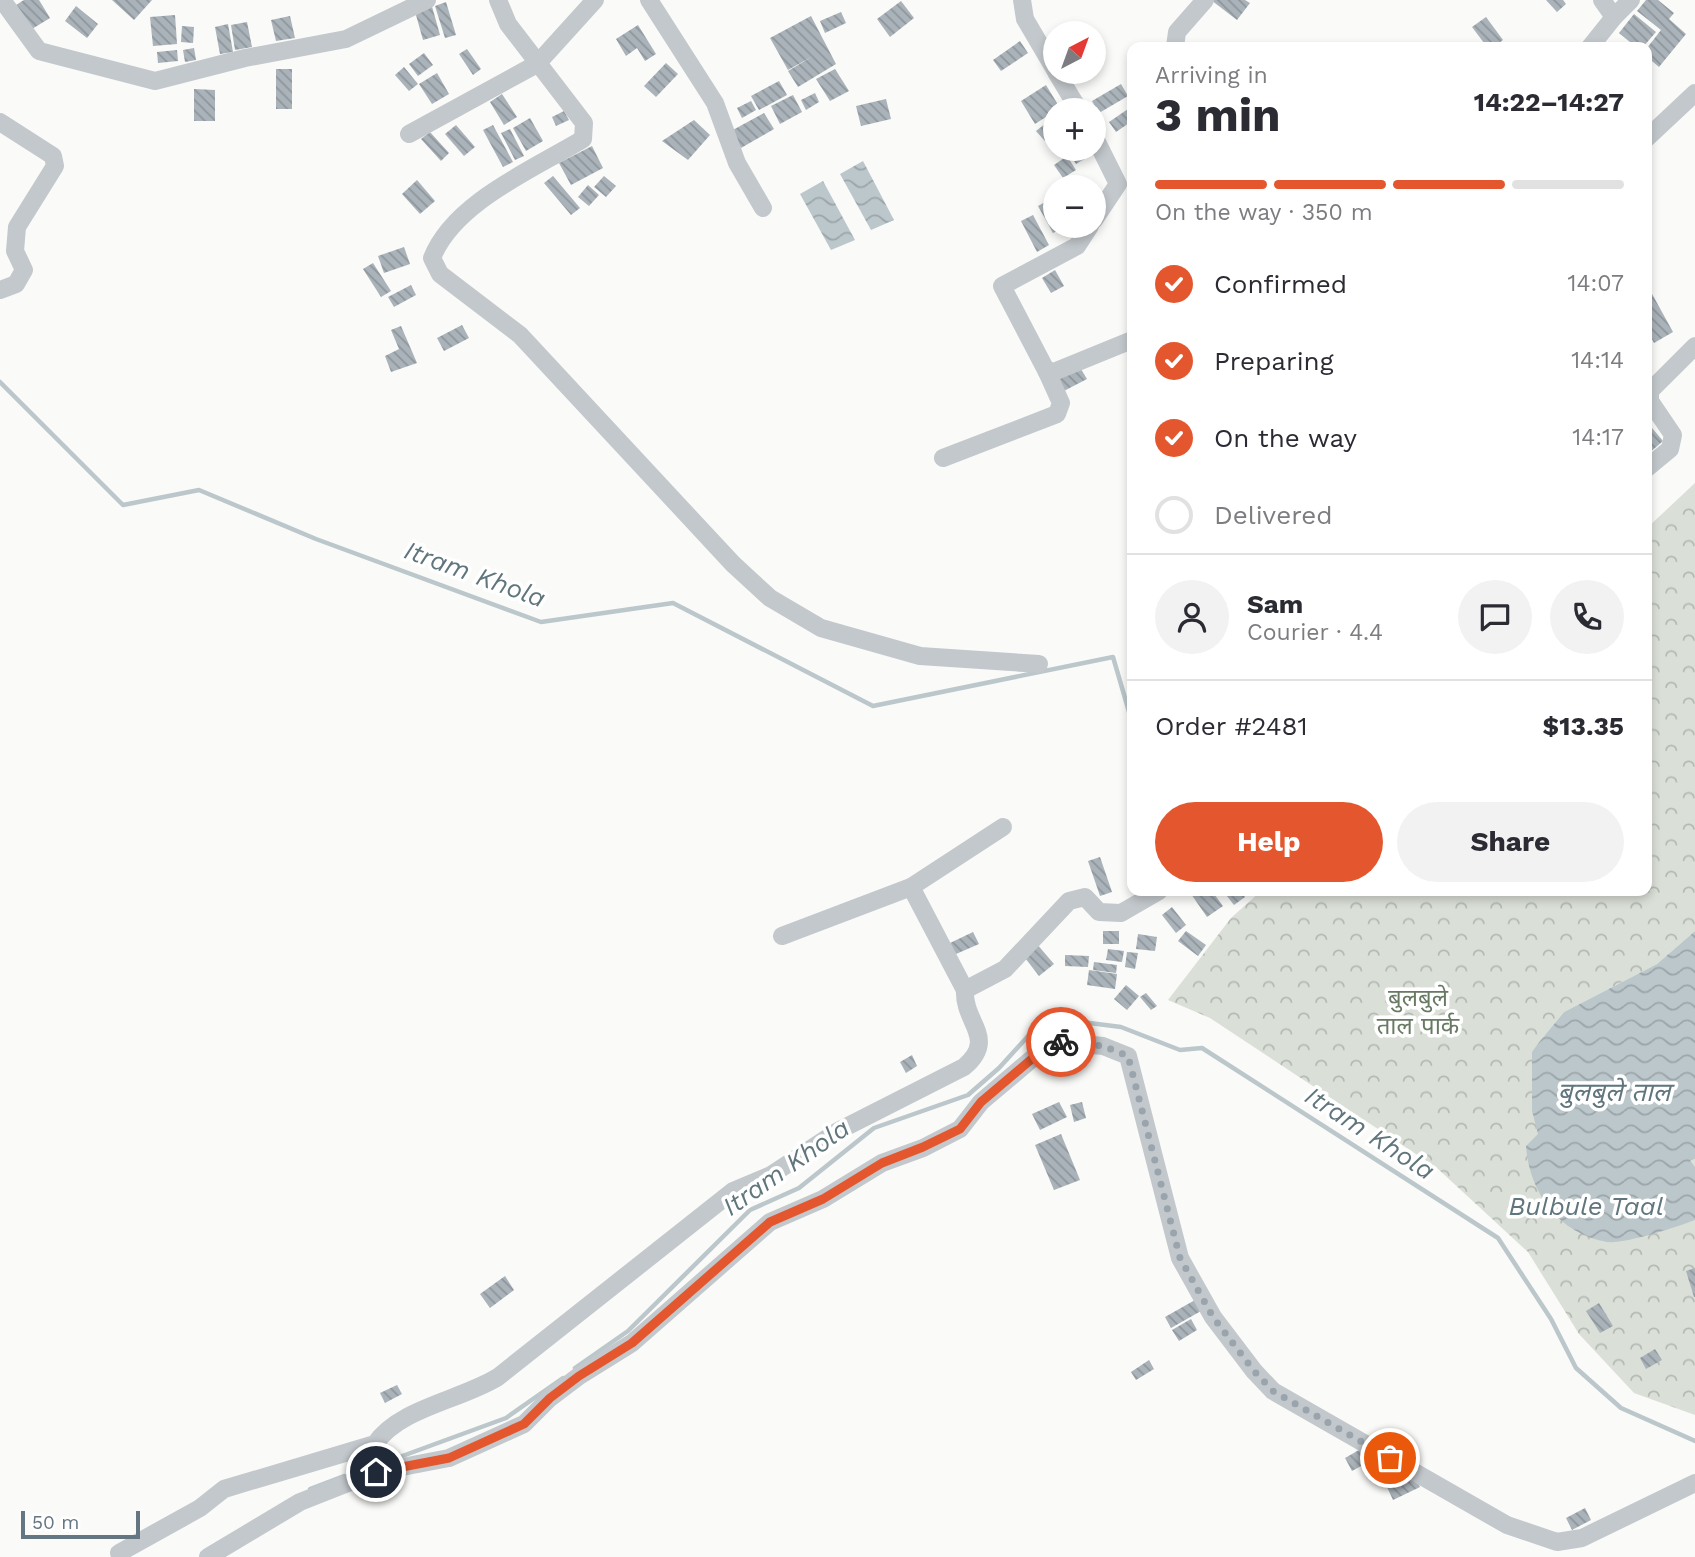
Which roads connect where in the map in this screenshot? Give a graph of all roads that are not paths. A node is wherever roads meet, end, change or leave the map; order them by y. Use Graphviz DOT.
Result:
graph roads {
  1 [pos="2,0"];
  2 [pos="427,0"];
  3 [pos="498,0"];
  4 [pos="595,0"];
  5 [pos="649,0"];
  6 [pos="1022,0"];
  7 [pos="1205,0"];
  8 [pos="1602,0"];
  9 [pos="1631,0"];
  10 [pos="1614,17"];
  11 [pos="1176,42"];
  12 [pos="1594,42"];
  13 [pos="1043,49"];
  14 [pos="537,64"];
  15 [pos="1695,93"];
  16 [pos="0,122"];
  17 [pos="1652,133"];
  18 [pos="409,134"];
  19 [pos="1106,160"];
  20 [pos="1106,202"];
  21 [pos="763,208"];
  22 [pos="1082,238"];
  23 [pos="0,290"];
  24 [pos="1127,342"];
  25 [pos="1695,346"];
  26 [pos="1047,372"];
  27 [pos="1652,387"];
  28 [pos="1652,404"];
  29 [pos="943,458"];
  30 [pos="1652,464"];
  31 [pos="1039,664"];
  32 [pos="1003,827"];
  33 [pos="911,887"];
  34 [pos="1151,896"];
  35 [pos="782,936"];
  36 [pos="965,990"];
  37 [pos="1695,1483"];
  38 [pos="119,1553"];
  39 [pos="208,1557"];
  1 -- 2 [label="street"];
  3 -- 14 [label="street"];
  4 -- 14 [label="street"];
  5 -- 21 [label="street"];
  6 -- 13 [label="street"];
  7 -- 11 [label="street"];
  8 -- 10 [label="street"];
  9 -- 10 [label="street"];
  10 -- 12 [label="street"];
  14 -- 18 [label="street"];
  14 -- 31 [label="street"];
  15 -- 17 [label="street"];
  16 -- 23 [label="street"];
  19 -- 20 [label="street"];
  22 -- 26 [label="street"];
  24 -- 26 [label="street"];
  25 -- 27 [label="street"];
  26 -- 29 [label="street"];
  28 -- 30 [label="street"];
  32 -- 33 [label="street"];
  33 -- 35 [label="street"];
  33 -- 36 [label="street"];
  34 -- 36 [label="street"];
  36 -- 38 [label="street"];
  37 -- 39 [label="street"];
}
